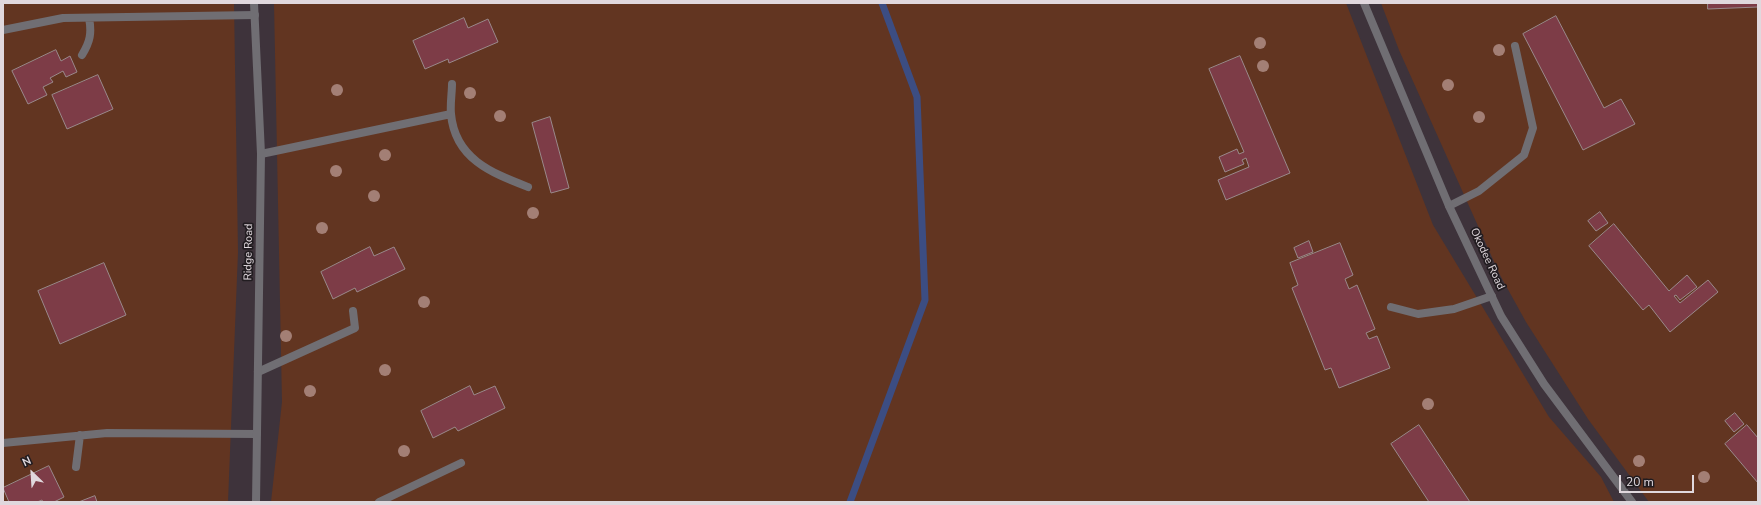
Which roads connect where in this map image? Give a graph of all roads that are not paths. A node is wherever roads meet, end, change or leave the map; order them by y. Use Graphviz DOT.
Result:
graph roads {
  1 [pos="254,3"];
  2 [pos="1364,3"];
  3 [pos="255,15"];
  4 [pos="90,18"];
  5 [pos="3,30"];
  6 [pos="1515,46"];
  7 [pos="82,55"];
  8 [pos="452,84"];
  9 [pos="451,114"];
  10 [pos="261,154"];
  11 [pos="528,187"];
  12 [pos="1449,206"];
  13 [pos="1492,296"];
  14 [pos="1391,307"];
  15 [pos="353,310"];
  16 [pos="258,372"];
  17 [pos="257,434"];
  18 [pos="80,435"];
  19 [pos="3,443"];
  20 [pos="462,463"];
  21 [pos="76,467"];
  22 [pos="256,502"];
  23 [pos="378,502"];
  24 [pos="1632,502"];
  1 -- 3 [label="street, Ridge Road"];
  2 -- 12 [label="street, Okodee Road"];
  3 -- 4 [label="street"];
  3 -- 10 [label="street, Ridge Road"];
  4 -- 5 [label="street"];
  4 -- 7 [label="street"];
  6 -- 12 [label="street"];
  8 -- 9 [label="street"];
  9 -- 10 [label="street"];
  9 -- 11 [label="street"];
  10 -- 16 [label="street, Ridge Road"];
  12 -- 13 [label="street, Okodee Road"];
  13 -- 14 [label="street"];
  13 -- 24 [label="street, Okodee Road"];
  15 -- 16 [label="street"];
  16 -- 17 [label="street, Ridge Road"];
  17 -- 18 [label="street"];
  17 -- 22 [label="street, Ridge Road"];
  18 -- 19 [label="street"];
  18 -- 21 [label="street"];
  20 -- 23 [label="street"];
}
